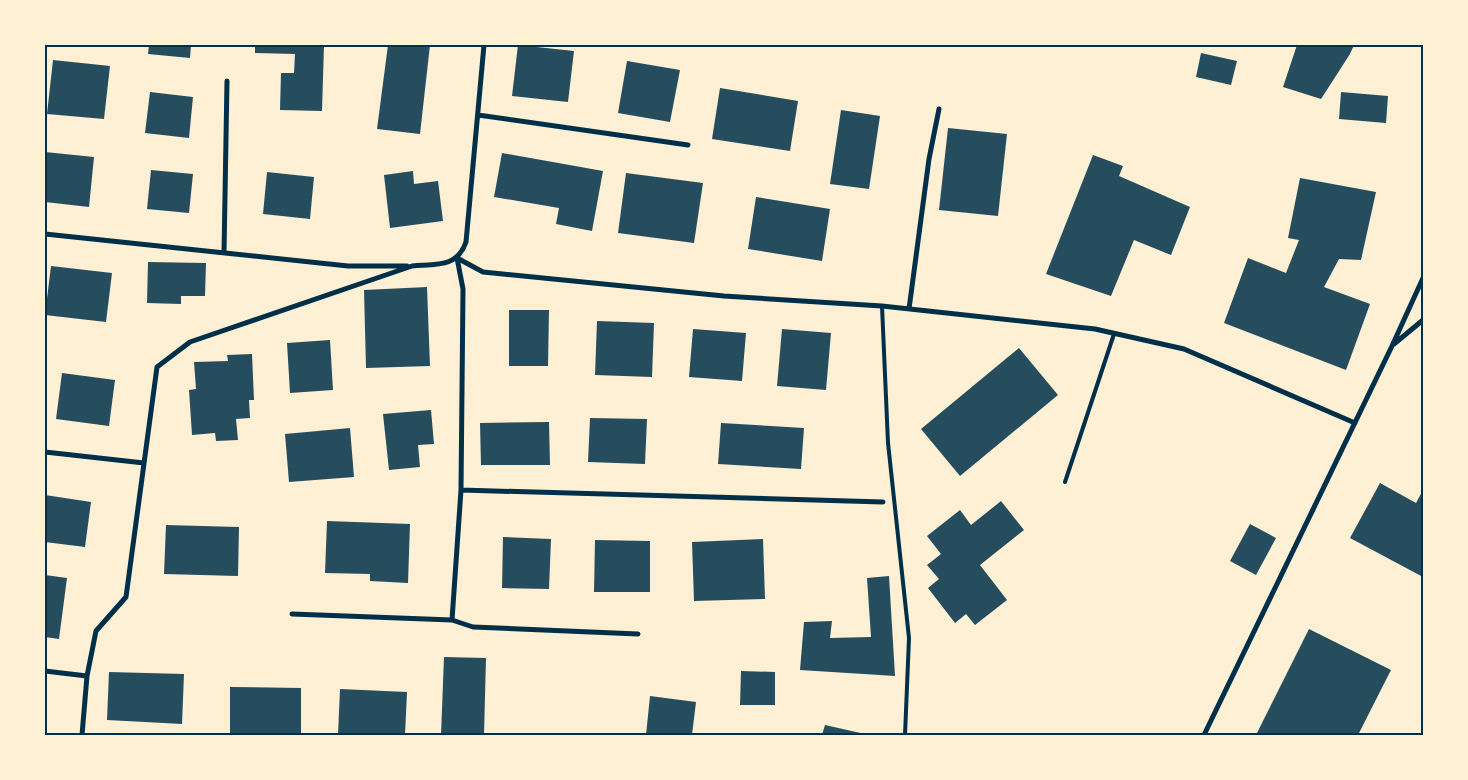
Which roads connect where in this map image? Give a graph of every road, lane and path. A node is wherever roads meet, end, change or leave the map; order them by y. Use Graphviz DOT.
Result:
graph roads {
  1 [pos="484,45"];
  2 [pos="227,81"];
  3 [pos="939,109"];
  4 [pos="478,115"];
  5 [pos="688,144"];
  6 [pos="45,234"];
  7 [pos="224,253"];
  8 [pos="457,258"];
  9 [pos="412,266"];
  10 [pos="1423,278"];
  11 [pos="882,306"];
  12 [pos="909,309"];
  13 [pos="1423,320"];
  14 [pos="1114,334"];
  15 [pos="1392,346"];
  16 [pos="1355,423"];
  17 [pos="45,452"];
  18 [pos="144,463"];
  19 [pos="1065,482"];
  20 [pos="461,490"];
  21 [pos="883,502"];
  22 [pos="292,614"];
  23 [pos="452,620"];
  24 [pos="638,634"];
  25 [pos="45,671"];
  26 [pos="87,676"];
  27 [pos="82,735"];
  28 [pos="905,735"];
  29 [pos="1204,735"];
  1 -- 4 [label="street"];
  2 -- 7 [label="street"];
  3 -- 12 [label="street"];
  4 -- 5 [label="street"];
  4 -- 8 [label="street"];
  6 -- 7 [label="street"];
  7 -- 9 [label="street"];
  8 -- 9 [label="street"];
  8 -- 11 [label="street"];
  8 -- 20 [label="street"];
  9 -- 18 [label="street"];
  10 -- 15 [label="street"];
  11 -- 12 [label="street"];
  11 -- 28 [label="lane"];
  12 -- 14 [label="street"];
  13 -- 15 [label="street"];
  14 -- 16 [label="street"];
  14 -- 19 [label="lane"];
  15 -- 16 [label="street"];
  16 -- 29 [label="street"];
  17 -- 18 [label="street"];
  18 -- 26 [label="street"];
  20 -- 21 [label="street"];
  20 -- 23 [label="street"];
  22 -- 23 [label="street"];
  23 -- 24 [label="street"];
  25 -- 26 [label="street"];
  26 -- 27 [label="street"];
}
